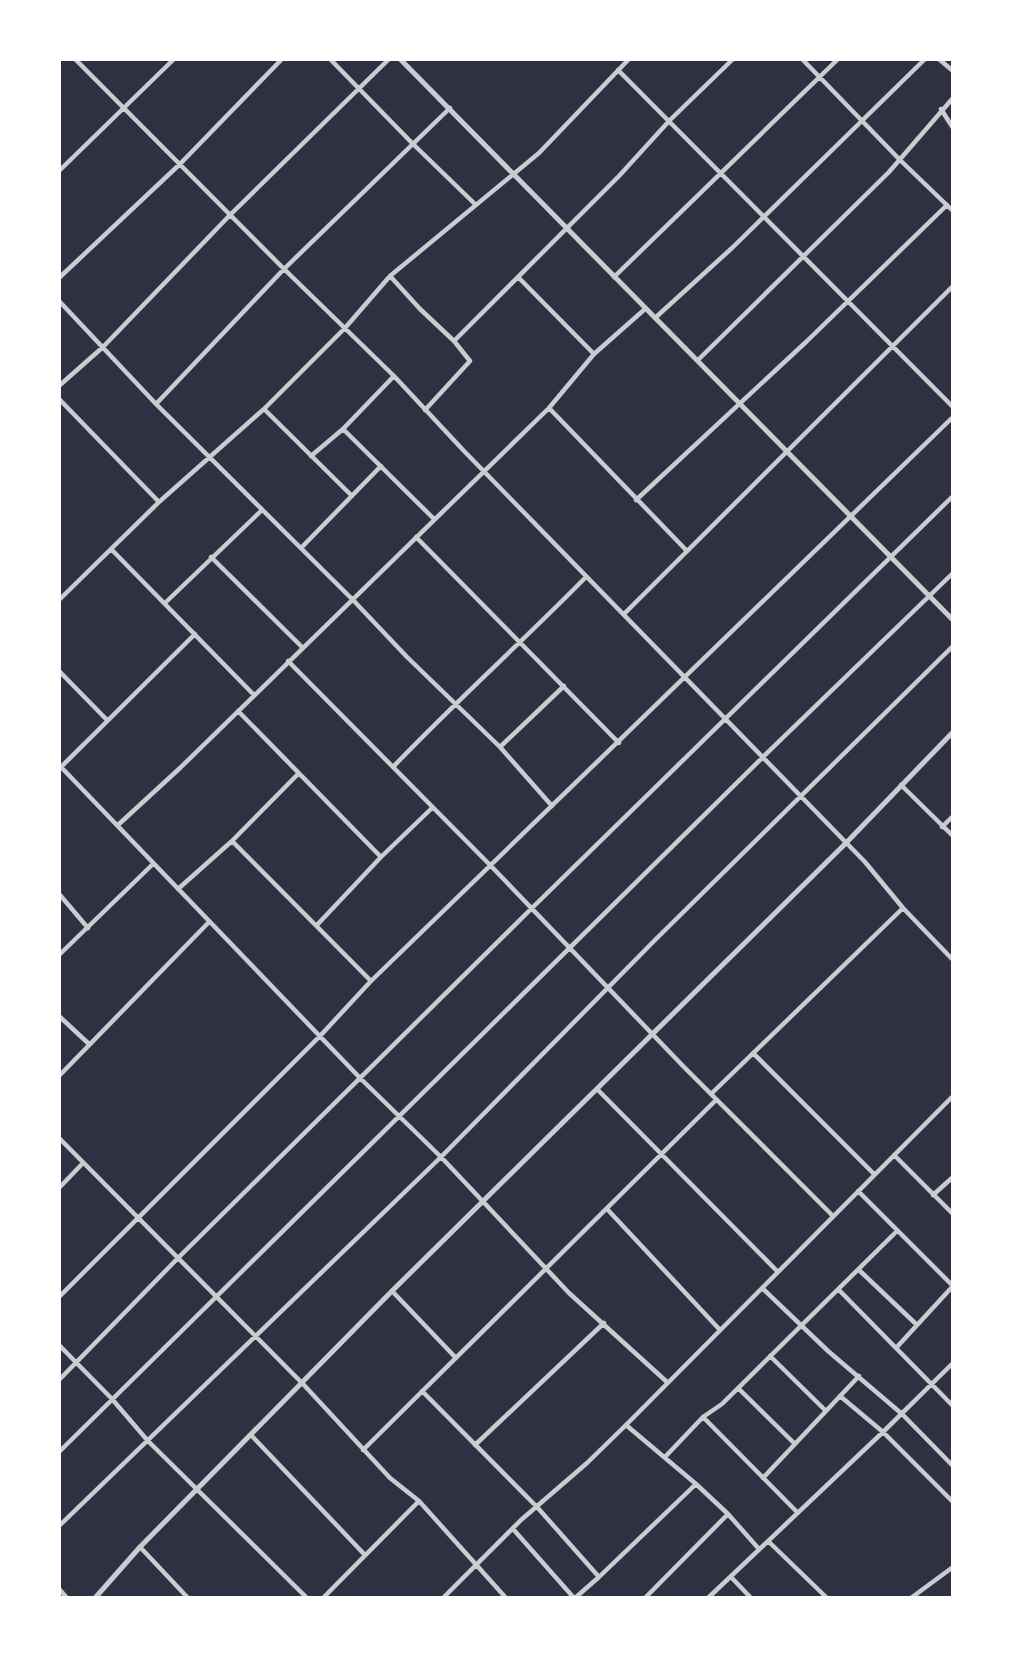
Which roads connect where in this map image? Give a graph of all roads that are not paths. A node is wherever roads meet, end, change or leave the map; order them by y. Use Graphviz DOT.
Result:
graph roads {
  1 [pos="76,60"];
  2 [pos="173,60"];
  3 [pos="281,60"];
  4 [pos="331,60"];
  5 [pos="388,60"];
  6 [pos="401,60"];
  7 [pos="628,60"];
  8 [pos="732,60"];
  9 [pos="803,60"];
  10 [pos="837,60"];
  11 [pos="925,60"];
  12 [pos="940,60"];
  13 [pos="618,69"];
  14 [pos="953,71"];
  15 [pos="820,76"];
  16 [pos="359,88"];
  17 [pos="953,98"];
  18 [pos="124,107"];
  19 [pos="450,108"];
  20 [pos="941,109"];
  21 [pos="670,120"];
  22 [pos="862,120"];
  23 [pos="953,128"];
  24 [pos="413,144"];
  25 [pos="900,160"];
  26 [pos="180,164"];
  27 [pos="60,170"];
  28 [pos="513,173"];
  29 [pos="722,173"];
  30 [pos="475,205"];
  31 [pos="947,205"];
  32 [pos="953,211"];
  33 [pos="230,215"];
  34 [pos="764,216"];
  35 [pos="565,227"];
  36 [pos="804,257"];
  37 [pos="284,269"];
  38 [pos="390,276"];
  39 [pos="60,277"];
  40 [pos="518,277"];
  41 [pos="614,277"];
  42 [pos="953,286"];
  43 [pos="60,302"];
  44 [pos="847,302"];
  45 [pos="645,309"];
  46 [pos="655,319"];
  47 [pos="345,328"];
  48 [pos="454,341"];
  49 [pos="892,345"];
  50 [pos="103,347"];
  51 [pos="594,354"];
  52 [pos="698,360"];
  53 [pos="394,376"];
  54 [pos="60,385"];
  55 [pos="60,400"];
  56 [pos="156,404"];
  57 [pos="740,404"];
  58 [pos="953,407"];
  59 [pos="549,408"];
  60 [pos="264,409"];
  61 [pos="425,410"];
  62 [pos="953,417"];
  63 [pos="343,429"];
  64 [pos="788,451"];
  65 [pos="311,456"];
  66 [pos="211,457"];
  67 [pos="381,466"];
  68 [pos="483,472"];
  69 [pos="352,495"];
  70 [pos="953,496"];
  71 [pos="636,500"];
  72 [pos="159,502"];
  73 [pos="262,510"];
  74 [pos="851,515"];
  75 [pos="434,519"];
  76 [pos="416,537"];
  77 [pos="301,548"];
  78 [pos="111,549"];
  79 [pos="687,551"];
  80 [pos="890,555"];
  81 [pos="211,557"];
  82 [pos="953,573"];
  83 [pos="586,577"];
  84 [pos="930,596"];
  85 [pos="60,599"];
  86 [pos="353,600"];
  87 [pos="165,603"];
  88 [pos="624,614"];
  89 [pos="953,620"];
  90 [pos="195,634"];
  91 [pos="522,642"];
  92 [pos="953,646"];
  93 [pos="303,647"];
  94 [pos="288,661"];
  95 [pos="60,672"];
  96 [pos="683,677"];
  97 [pos="564,686"];
  98 [pos="254,695"];
  99 [pos="455,702"];
  100 [pos="238,711"];
  101 [pos="725,718"];
  102 [pos="107,720"];
  103 [pos="953,732"];
  104 [pos="619,743"];
  105 [pos="500,747"];
  106 [pos="763,757"];
  107 [pos="60,766"];
  108 [pos="393,767"];
  109 [pos="298,774"];
  110 [pos="900,785"];
  111 [pos="802,797"];
  112 [pos="552,806"];
  113 [pos="432,808"];
  114 [pos="953,816"];
  115 [pos="118,825"];
  116 [pos="942,827"];
  117 [pos="953,836"];
  118 [pos="232,841"];
  119 [pos="846,843"];
  120 [pos="381,857"];
  121 [pos="153,864"];
  122 [pos="491,866"];
  123 [pos="178,889"];
  124 [pos="60,895"];
  125 [pos="903,908"];
  126 [pos="531,909"];
  127 [pos="209,922"];
  128 [pos="317,925"];
  129 [pos="88,928"];
  130 [pos="570,948"];
  131 [pos="60,954"];
  132 [pos="953,960"];
  133 [pos="371,981"];
  134 [pos="608,987"];
  135 [pos="60,1017"];
  136 [pos="652,1033"];
  137 [pos="320,1036"];
  138 [pos="89,1044"];
  139 [pos="753,1053"];
  140 [pos="60,1075"];
  141 [pos="361,1079"];
  142 [pos="597,1090"];
  143 [pos="710,1094"];
  144 [pos="953,1096"];
  145 [pos="716,1100"];
  146 [pos="399,1117"];
  147 [pos="60,1139"];
  148 [pos="661,1156"];
  149 [pos="894,1156"];
  150 [pos="441,1157"];
  151 [pos="83,1163"];
  152 [pos="874,1174"];
  153 [pos="953,1177"];
  154 [pos="60,1186"];
  155 [pos="858,1191"];
  156 [pos="933,1195"];
  157 [pos="482,1201"];
  158 [pos="608,1210"];
  159 [pos="953,1214"];
  160 [pos="833,1216"];
  161 [pos="138,1217"];
  162 [pos="897,1231"];
  163 [pos="179,1257"];
  164 [pos="545,1268"];
  165 [pos="859,1270"];
  166 [pos="778,1272"];
  167 [pos="953,1286"];
  168 [pos="762,1288"];
  169 [pos="839,1290"];
  170 [pos="392,1292"];
  171 [pos="60,1296"];
  172 [pos="218,1297"];
  173 [pos="604,1323"];
  174 [pos="916,1324"];
  175 [pos="802,1325"];
  176 [pos="720,1330"];
  177 [pos="255,1335"];
  178 [pos="60,1346"];
  179 [pos="896,1348"];
  180 [pos="770,1356"];
  181 [pos="456,1358"];
  182 [pos="77,1363"];
  183 [pos="953,1363"];
  184 [pos="859,1376"];
  185 [pos="60,1379"];
  186 [pos="667,1382"];
  187 [pos="303,1384"];
  188 [pos="932,1385"];
  189 [pos="738,1388"];
  190 [pos="422,1391"];
  191 [pos="839,1396"];
  192 [pos="112,1399"];
  193 [pos="953,1406"];
  194 [pos="827,1411"];
  195 [pos="902,1414"];
  196 [pos="703,1417"];
  197 [pos="626,1424"];
  198 [pos="883,1432"];
  199 [pos="251,1435"];
  200 [pos="148,1441"];
  201 [pos="795,1444"];
  202 [pos="475,1445"];
  203 [pos="363,1450"];
  204 [pos="60,1451"];
  205 [pos="665,1457"];
  206 [pos="953,1466"];
  207 [pos="763,1478"];
  208 [pos="696,1484"];
  209 [pos="198,1490"];
  210 [pos="419,1501"];
  211 [pos="953,1502"];
  212 [pos="537,1507"];
  213 [pos="798,1513"];
  214 [pos="728,1514"];
  215 [pos="60,1525"];
  216 [pos="513,1529"];
  217 [pos="768,1541"];
  218 [pos="139,1547"];
  219 [pos="759,1549"];
  220 [pos="364,1554"];
  221 [pos="476,1566"];
  222 [pos="953,1567"];
  223 [pos="599,1577"];
  224 [pos="731,1577"];
  225 [pos="60,1590"];
  226 [pos="67,1598"];
  227 [pos="95,1598"];
  228 [pos="188,1598"];
  229 [pos="307,1598"];
  230 [pos="323,1598"];
  231 [pos="443,1598"];
  232 [pos="506,1598"];
  233 [pos="574,1598"];
  234 [pos="645,1598"];
  235 [pos="708,1598"];
  236 [pos="751,1598"];
  237 [pos="827,1598"];
  238 [pos="911,1598"];
  1 -- 18 [label="street"];
  2 -- 18 [label="street"];
  3 -- 26 [label="street"];
  4 -- 16 [label="street"];
  5 -- 16 [label="street"];
  6 -- 19 [label="street"];
  7 -- 13 [label="street"];
  8 -- 21 [label="street"];
  9 -- 15 [label="street"];
  10 -- 15 [label="street"];
  11 -- 22 [label="street"];
  12 -- 14 [label="street"];
  13 -- 21 [label="street"];
  13 -- 28 [label="street"];
  15 -- 22 [label="street"];
  15 -- 29 [label="street"];
  16 -- 24 [label="street"];
  16 -- 33 [label="street"];
  17 -- 20 [label="street"];
  18 -- 26 [label="street"];
  18 -- 27 [label="street"];
  19 -- 24 [label="street"];
  19 -- 28 [label="street"];
  20 -- 23 [label="street"];
  20 -- 25 [label="street"];
  21 -- 29 [label="street"];
  21 -- 35 [label="street"];
  22 -- 25 [label="street"];
  22 -- 34 [label="street"];
  24 -- 30 [label="street"];
  24 -- 37 [label="street"];
  25 -- 31 [label="street"];
  25 -- 36 [label="street"];
  26 -- 33 [label="street"];
  26 -- 39 [label="street"];
  28 -- 30 [label="street"];
  28 -- 35 [label="street"];
  29 -- 34 [label="street"];
  29 -- 41 [label="street"];
  30 -- 38 [label="street"];
  31 -- 32 [label="street"];
  31 -- 44 [label="street"];
  33 -- 37 [label="street"];
  33 -- 50 [label="street"];
  34 -- 36 [label="street"];
  34 -- 46 [label="street"];
  35 -- 40 [label="street"];
  35 -- 41 [label="street"];
  36 -- 44 [label="street"];
  36 -- 52 [label="street"];
  37 -- 47 [label="street"];
  37 -- 56 [label="street"];
  38 -- 47 [label="street"];
  38 -- 48 [label="street"];
  40 -- 48 [label="street"];
  40 -- 51 [label="street"];
  41 -- 45 [label="street"];
  42 -- 49 [label="street"];
  43 -- 50 [label="street"];
  44 -- 49 [label="street"];
  44 -- 57 [label="street"];
  45 -- 46 [label="street"];
  45 -- 51 [label="street"];
  46 -- 52 [label="street"];
  47 -- 53 [label="street"];
  47 -- 60 [label="street"];
  48 -- 61 [label="street"];
  49 -- 58 [label="street"];
  49 -- 64 [label="street"];
  50 -- 54 [label="street"];
  50 -- 56 [label="street"];
  51 -- 59 [label="street"];
  52 -- 57 [label="street"];
  53 -- 61 [label="street"];
  53 -- 63 [label="street"];
  55 -- 72 [label="street"];
  56 -- 66 [label="street"];
  57 -- 64 [label="street"];
  57 -- 71 [label="street"];
  59 -- 68 [label="street"];
  59 -- 71 [label="street"];
  60 -- 65 [label="street"];
  60 -- 66 [label="street"];
  61 -- 68 [label="street"];
  62 -- 74 [label="street"];
  63 -- 65 [label="street"];
  63 -- 67 [label="street"];
  64 -- 74 [label="street"];
  64 -- 79 [label="street"];
  65 -- 69 [label="street"];
  66 -- 72 [label="street"];
  66 -- 73 [label="street"];
  67 -- 69 [label="street"];
  67 -- 75 [label="street"];
  68 -- 75 [label="street"];
  68 -- 83 [label="street"];
  69 -- 77 [label="street"];
  70 -- 80 [label="street"];
  71 -- 79 [label="street"];
  72 -- 78 [label="street"];
  73 -- 77 [label="street"];
  73 -- 81 [label="street"];
  74 -- 80 [label="street"];
  74 -- 96 [label="street"];
  75 -- 76 [label="street"];
  76 -- 86 [label="street"];
  76 -- 91 [label="street"];
  77 -- 86 [label="street"];
  78 -- 85 [label="street"];
  78 -- 87 [label="street"];
  79 -- 88 [label="street"];
  80 -- 84 [label="street"];
  80 -- 101 [label="street"];
  81 -- 87 [label="street"];
  81 -- 93 [label="street"];
  82 -- 84 [label="street"];
  83 -- 88 [label="street"];
  83 -- 91 [label="street"];
  84 -- 89 [label="street"];
  84 -- 106 [label="street"];
  86 -- 93 [label="street"];
  86 -- 99 [label="street"];
  87 -- 90 [label="street"];
  88 -- 96 [label="street"];
  90 -- 98 [label="street"];
  90 -- 102 [label="street"];
  91 -- 97 [label="street"];
  91 -- 99 [label="street"];
  92 -- 111 [label="street"];
  93 -- 94 [label="street"];
  94 -- 98 [label="street"];
  94 -- 108 [label="street"];
  95 -- 102 [label="street"];
  96 -- 101 [label="street"];
  96 -- 104 [label="street"];
  97 -- 104 [label="street"];
  97 -- 105 [label="street"];
  98 -- 100 [label="street"];
  99 -- 105 [label="street"];
  99 -- 108 [label="street"];
  100 -- 109 [label="street"];
  100 -- 115 [label="street"];
  101 -- 106 [label="street"];
  101 -- 126 [label="street"];
  102 -- 107 [label="street"];
  103 -- 110 [label="street"];
  104 -- 112 [label="street"];
  105 -- 112 [label="street"];
  106 -- 111 [label="street"];
  106 -- 130 [label="street"];
  107 -- 115 [label="street"];
  108 -- 113 [label="street"];
  109 -- 118 [label="street"];
  109 -- 120 [label="street"];
  110 -- 116 [label="street"];
  110 -- 119 [label="street"];
  111 -- 119 [label="street"];
  111 -- 134 [label="street"];
  112 -- 122 [label="street"];
  113 -- 120 [label="street"];
  113 -- 122 [label="street"];
  114 -- 116 [label="street"];
  115 -- 121 [label="street"];
  116 -- 117 [label="street"];
  118 -- 123 [label="street"];
  118 -- 128 [label="street"];
  119 -- 125 [label="street"];
  119 -- 136 [label="street"];
  120 -- 128 [label="street"];
  121 -- 123 [label="street"];
  121 -- 129 [label="street"];
  122 -- 126 [label="street"];
  122 -- 133 [label="street"];
  123 -- 127 [label="street"];
  124 -- 129 [label="street"];
  125 -- 132 [label="street"];
  125 -- 139 [label="street"];
  126 -- 130 [label="street"];
  126 -- 141 [label="street"];
  127 -- 137 [label="street"];
  127 -- 138 [label="street"];
  128 -- 133 [label="street"];
  129 -- 131 [label="street"];
  130 -- 134 [label="street"];
  130 -- 146 [label="street"];
  133 -- 137 [label="street"];
  134 -- 136 [label="street"];
  134 -- 150 [label="street"];
  135 -- 138 [label="street"];
  136 -- 142 [label="street"];
  136 -- 143 [label="street"];
  137 -- 141 [label="street"];
  137 -- 161 [label="street"];
  138 -- 140 [label="street"];
  139 -- 143 [label="street"];
  139 -- 152 [label="street"];
  141 -- 146 [label="street"];
  141 -- 163 [label="street"];
  142 -- 148 [label="street"];
  142 -- 157 [label="street"];
  143 -- 145 [label="street"];
  144 -- 149 [label="street"];
  145 -- 148 [label="street"];
  145 -- 160 [label="street"];
  146 -- 150 [label="street"];
  146 -- 172 [label="street"];
  147 -- 151 [label="street"];
  148 -- 158 [label="street"];
  148 -- 166 [label="street"];
  149 -- 152 [label="street"];
  149 -- 156 [label="street"];
  150 -- 157 [label="street"];
  150 -- 177 [label="street"];
  151 -- 154 [label="street"];
  151 -- 161 [label="street"];
  152 -- 155 [label="street"];
  153 -- 156 [label="street"];
  155 -- 160 [label="street"];
  155 -- 162 [label="street"];
  156 -- 159 [label="street"];
  157 -- 164 [label="street"];
  157 -- 170 [label="street"];
  158 -- 164 [label="street"];
  158 -- 176 [label="street"];
  160 -- 166 [label="street"];
  161 -- 163 [label="street"];
  161 -- 171 [label="street"];
  162 -- 165 [label="street"];
  162 -- 167 [label="street"];
  163 -- 172 [label="street"];
  163 -- 182 [label="street"];
  164 -- 173 [label="street"];
  164 -- 181 [label="street"];
  165 -- 169 [label="street"];
  165 -- 174 [label="street"];
  166 -- 168 [label="street"];
  167 -- 174 [label="street"];
  168 -- 175 [label="street"];
  168 -- 176 [label="street"];
  169 -- 175 [label="street"];
  169 -- 179 [label="street"];
  170 -- 181 [label="street"];
  170 -- 187 [label="street"];
  172 -- 177 [label="street"];
  172 -- 192 [label="street"];
  173 -- 186 [label="street"];
  173 -- 202 [label="street"];
  174 -- 179 [label="street"];
  175 -- 180 [label="street"];
  175 -- 184 [label="street"];
  176 -- 186 [label="street"];
  177 -- 187 [label="street"];
  177 -- 200 [label="street"];
  178 -- 182 [label="street"];
  179 -- 188 [label="street"];
  180 -- 189 [label="street"];
  180 -- 194 [label="street"];
  181 -- 190 [label="street"];
  182 -- 185 [label="street"];
  182 -- 192 [label="street"];
  183 -- 188 [label="street"];
  184 -- 191 [label="street"];
  184 -- 195 [label="street"];
  186 -- 197 [label="street"];
  187 -- 199 [label="street"];
  187 -- 203 [label="street"];
  188 -- 193 [label="street"];
  188 -- 195 [label="street"];
  189 -- 196 [label="street"];
  189 -- 201 [label="street"];
  190 -- 202 [label="street"];
  190 -- 203 [label="street"];
  191 -- 194 [label="street"];
  191 -- 198 [label="street"];
  192 -- 200 [label="street"];
  192 -- 204 [label="street"];
  194 -- 201 [label="street"];
  195 -- 198 [label="street"];
  195 -- 206 [label="street"];
  196 -- 205 [label="street"];
  196 -- 207 [label="street"];
  197 -- 205 [label="street"];
  197 -- 212 [label="street"];
  198 -- 211 [label="street"];
  198 -- 213 [label="street"];
  199 -- 209 [label="street"];
  199 -- 220 [label="street"];
  200 -- 209 [label="street"];
  200 -- 215 [label="street"];
  201 -- 207 [label="street"];
  202 -- 212 [label="street"];
  203 -- 210 [label="street"];
  205 -- 208 [label="street"];
  207 -- 213 [label="street"];
  208 -- 214 [label="street"];
  208 -- 223 [label="street"];
  209 -- 218 [label="street"];
  209 -- 229 [label="street"];
  210 -- 220 [label="street"];
  210 -- 221 [label="street"];
  212 -- 216 [label="street"];
  212 -- 223 [label="street"];
  213 -- 217 [label="street"];
  214 -- 219 [label="street"];
  214 -- 234 [label="street"];
  216 -- 221 [label="street"];
  216 -- 233 [label="street"];
  217 -- 219 [label="street"];
  217 -- 237 [label="street"];
  218 -- 227 [label="street"];
  218 -- 228 [label="street"];
  219 -- 224 [label="street"];
  220 -- 230 [label="street"];
  221 -- 231 [label="street"];
  221 -- 232 [label="street"];
  222 -- 238 [label="street"];
  223 -- 233 [label="street"];
  224 -- 235 [label="street"];
  224 -- 236 [label="street"];
  225 -- 226 [label="street"];
}
